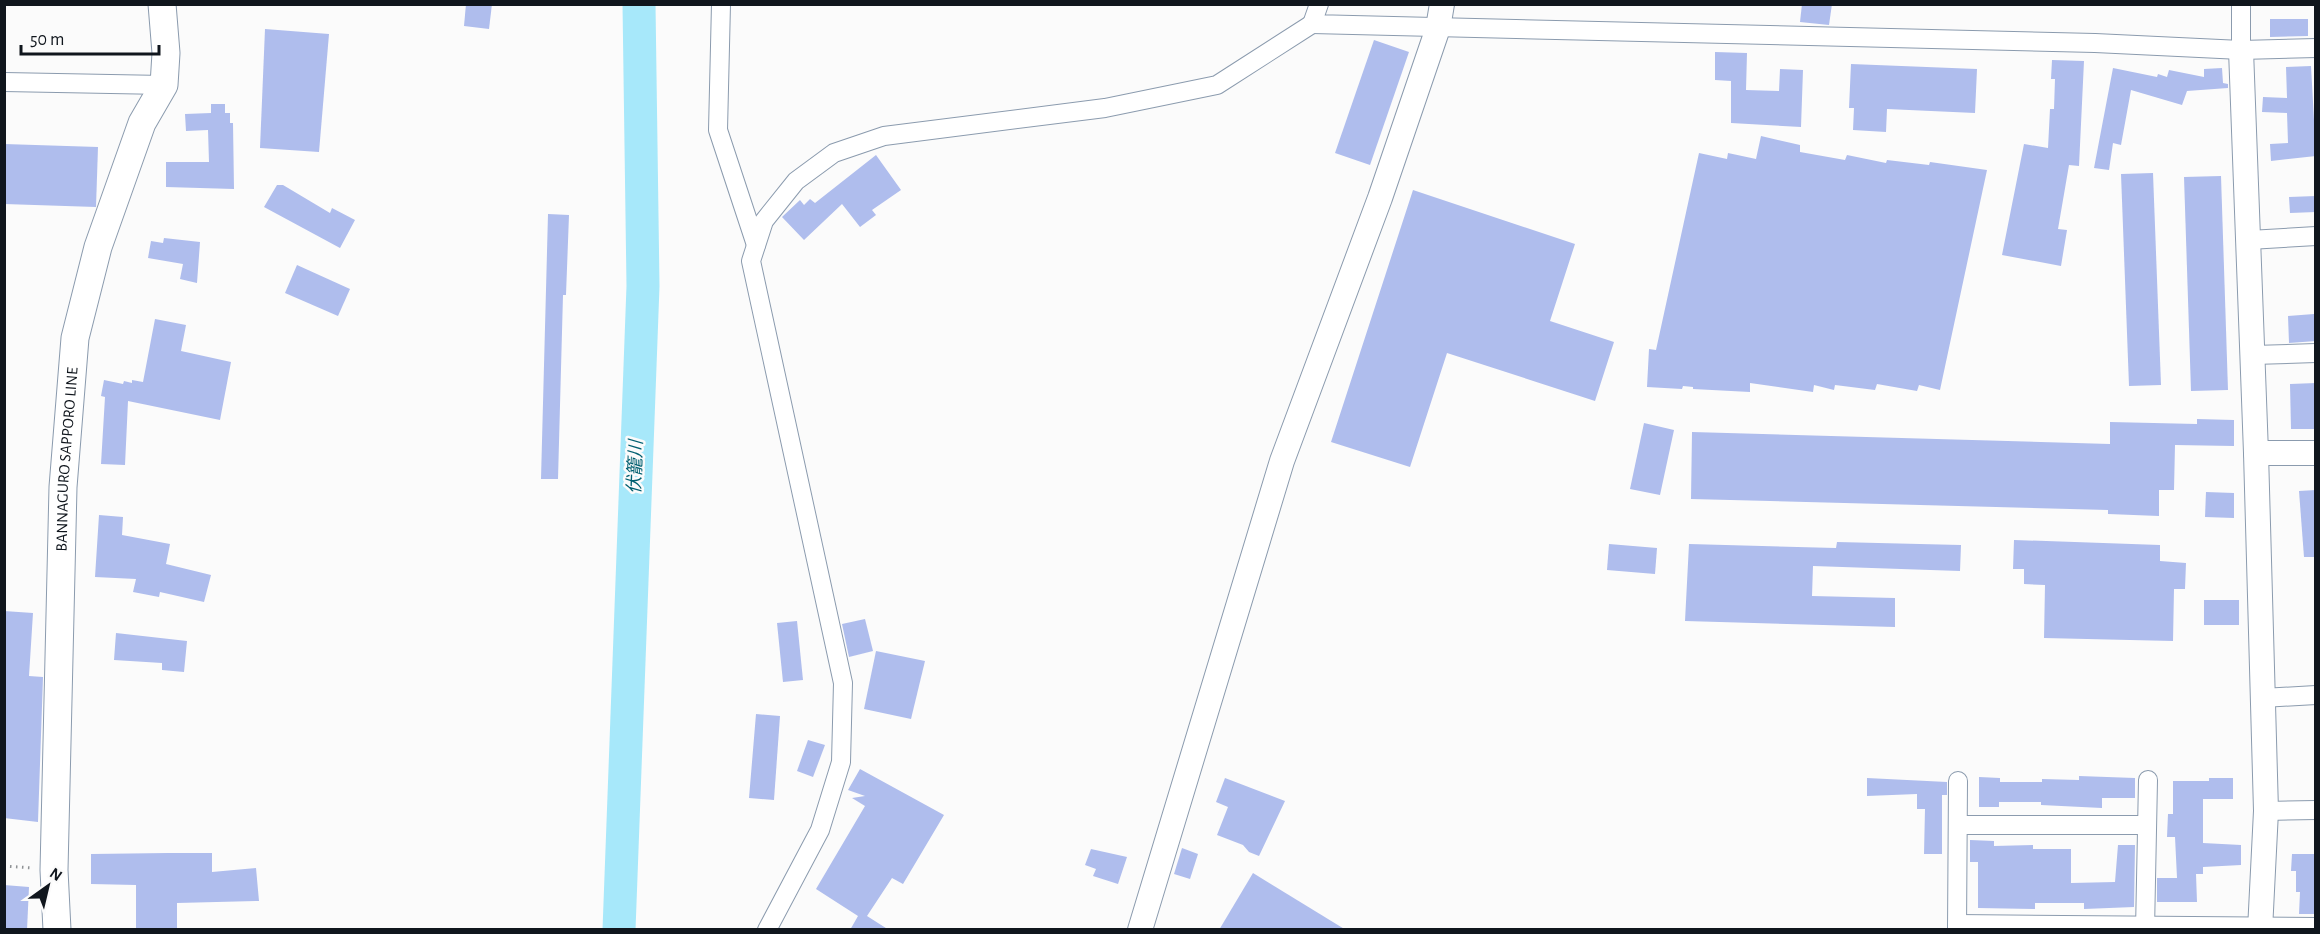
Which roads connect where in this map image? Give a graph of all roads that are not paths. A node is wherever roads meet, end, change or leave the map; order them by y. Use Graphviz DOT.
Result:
graph roads {
  1 [pos="162,4"];
  2 [pos="721,4"];
  3 [pos="1319,4"];
  4 [pos="1442,4"];
  5 [pos="2241,4"];
  6 [pos="1312,24"];
  7 [pos="1438,28"];
  8 [pos="2316,48"];
  9 [pos="2241,50"];
  10 [pos="4,82"];
  11 [pos="164,85"];
  12 [pos="2316,236"];
  13 [pos="2249,240"];
  14 [pos="756,246"];
  15 [pos="2316,353"];
  16 [pos="2253,355"];
  17 [pos="2256,453"];
  18 [pos="2316,453"];
  19 [pos="2316,695"];
  20 [pos="2262,698"];
  21 [pos="2148,780"];
  22 [pos="1958,781"];
  23 [pos="2316,810"];
  24 [pos="2266,811"];
  25 [pos="1959,825"];
  26 [pos="2147,825"];
  27 [pos="1957,927"];
  28 [pos="2316,927"];
  29 [pos="2145,928"];
  30 [pos="2260,929"];
  31 [pos="57,930"];
  32 [pos="767,930"];
  33 [pos="1140,930"];
  1 -- 11 [label="main road, BANNAGURO SAPPORO LINE"];
  2 -- 14 [label="street"];
  3 -- 6 [label="street"];
  4 -- 7 [label="street"];
  5 -- 9 [label="street"];
  6 -- 7 [label="street"];
  6 -- 14 [label="street"];
  7 -- 9 [label="street"];
  7 -- 33 [label="street"];
  8 -- 9 [label="street"];
  9 -- 13 [label="street"];
  10 -- 11 [label="street"];
  11 -- 31 [label="main road, BANNAGURO SAPPORO LINE"];
  12 -- 13 [label="street"];
  13 -- 16 [label="street"];
  14 -- 32 [label="street"];
  15 -- 16 [label="street"];
  16 -- 17 [label="street"];
  17 -- 18 [label="street"];
  17 -- 20 [label="street"];
  19 -- 20 [label="street"];
  20 -- 24 [label="street"];
  21 -- 26 [label="street"];
  22 -- 25 [label="street"];
  23 -- 24 [label="street"];
  24 -- 30 [label="street"];
  25 -- 26 [label="street"];
  25 -- 27 [label="street"];
  26 -- 29 [label="street"];
  27 -- 29 [label="street"];
  28 -- 30 [label="street"];
  29 -- 30 [label="street"];
}
